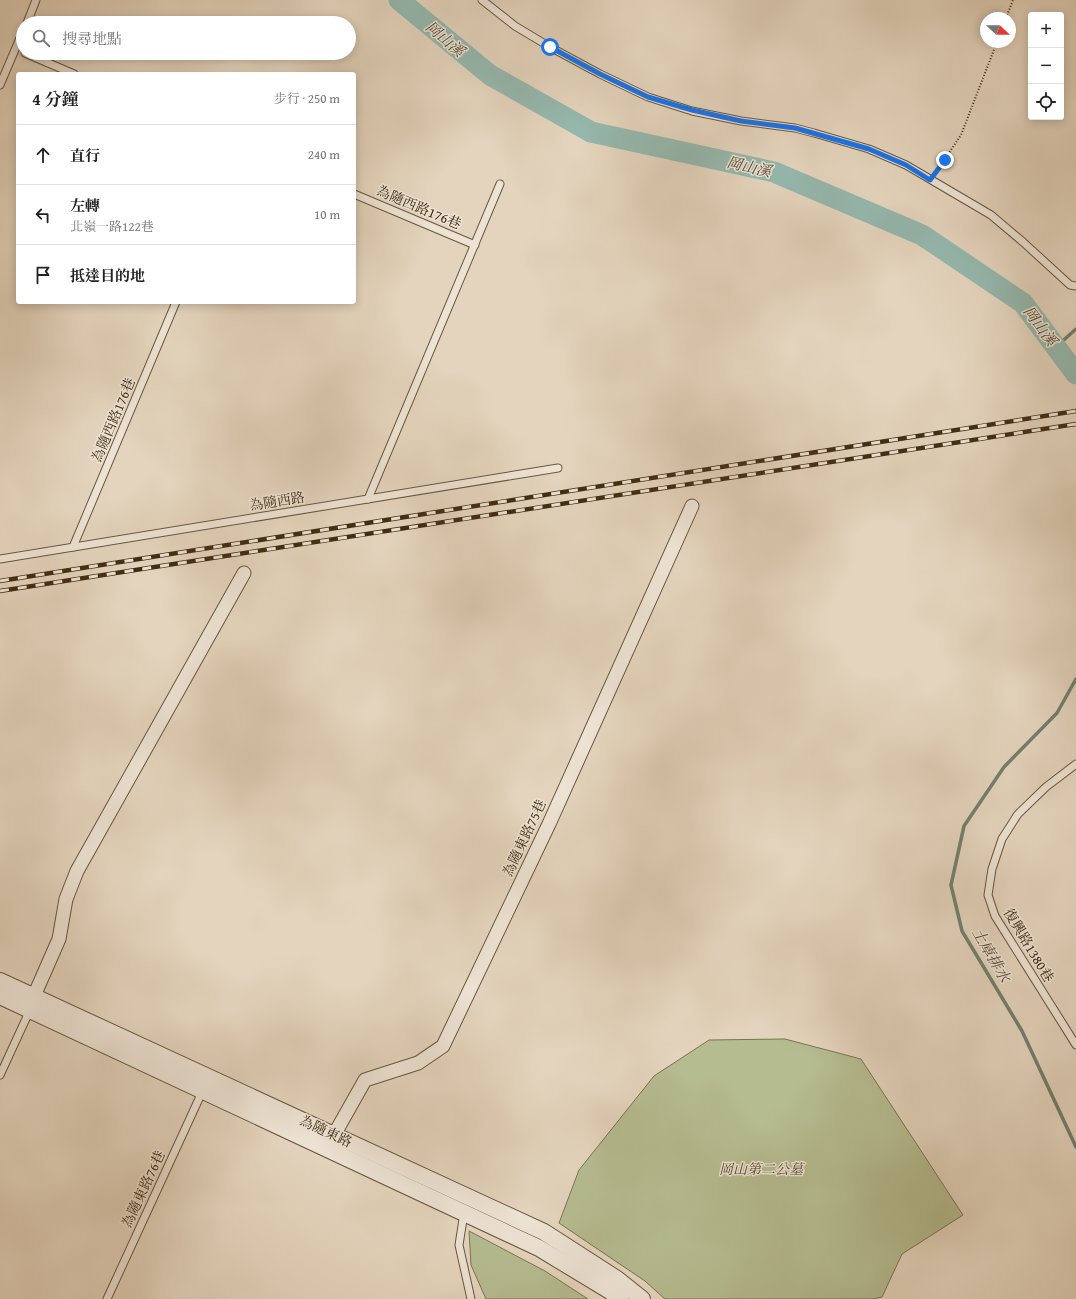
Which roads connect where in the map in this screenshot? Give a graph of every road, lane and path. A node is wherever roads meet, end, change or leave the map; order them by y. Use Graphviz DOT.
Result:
graph roads {
  1 [pos="36,0"];
  2 [pos="482,0"];
  3 [pos="1013,0"];
  4 [pos="1008,12"];
  5 [pos="29,16"];
  6 [pos="995,48"];
  7 [pos="15,49"];
  8 [pos="41,60"];
  9 [pos="69,72"];
  10 [pos="0,85"];
  11 [pos="930,180"];
  12 [pos="500,184"];
  13 [pos="356,195"];
  14 [pos="474,245"];
  15 [pos="1076,286"];
  16 [pos="175,304"];
  17 [pos="558,468"];
  18 [pos="368,499"];
  19 [pos="692,506"];
  20 [pos="73,547"];
  21 [pos="0,559"];
  22 [pos="244,574"];
  23 [pos="1076,764"];
  24 [pos="0,981"];
  25 [pos="0,996"];
  26 [pos="32,1003"];
  27 [pos="1076,1045"];
  28 [pos="0,1075"];
  29 [pos="203,1090"];
  30 [pos="334,1135"];
  31 [pos="464,1212"];
  32 [pos="107,1299"];
  33 [pos="471,1299"];
  34 [pos="620,1299"];
  35 [pos="642,1299"];
  1 -- 5 [label="lane"];
  2 -- 11 [label="lane"];
  3 -- 4 [label="path"];
  6 -- 11 [label="path"];
  7 -- 10 [label="lane"];
  8 -- 9 [label="lane"];
  11 -- 15 [label="lane"];
  12 -- 14 [label="lane"];
  13 -- 14 [label="lane, 為隨西路176巷"];
  14 -- 18 [label="lane"];
  16 -- 20 [label="lane, 為隨西路176巷"];
  17 -- 18 [label="lane, 為隨西路"];
  18 -- 20 [label="lane, 為隨西路"];
  19 -- 30 [label="street, 為隨東路75巷"];
  20 -- 21 [label="lane, 為隨西路"];
  22 -- 26 [label="street"];
  23 -- 27 [label="lane, 復興路1380巷"];
  24 -- 26 [label="street, 為隨東路"];
  25 -- 26 [label="street, 為隨東路"];
  26 -- 28 [label="lane"];
  26 -- 29 [label="street, 為隨東路"];
  26 -- 30 [label="street, 為隨東路"];
  29 -- 31 [label="street, 為隨東路"];
  29 -- 32 [label="lane, 為隨東路76巷"];
  30 -- 35 [label="street, 為隨東路"];
  31 -- 33 [label="lane"];
  31 -- 34 [label="street, 為隨東路"];
}
